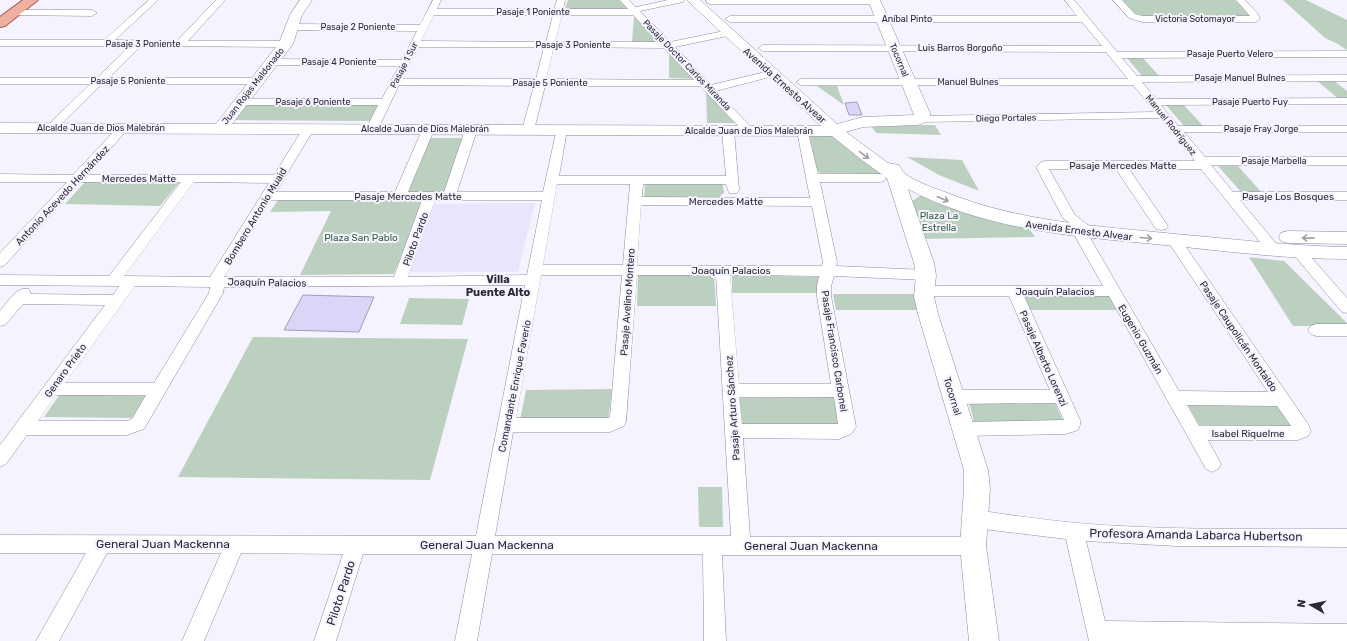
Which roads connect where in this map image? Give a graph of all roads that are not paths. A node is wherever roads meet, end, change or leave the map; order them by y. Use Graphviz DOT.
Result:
graph roads {
  1 [pos="31,0"];
  2 [pos="154,0"];
  3 [pos="221,0"];
  4 [pos="306,0"];
  5 [pos="438,0"];
  6 [pos="561,0"];
  7 [pos="624,0"];
  8 [pos="680,0"];
  9 [pos="692,0"];
  10 [pos="1069,0"];
  11 [pos="1117,0"];
  12 [pos="1240,0"];
  13 [pos="709,1"];
  14 [pos="874,1"];
  15 [pos="634,11"];
  16 [pos="431,12"];
  17 [pos="558,12"];
  18 [pos="92,13"];
  19 [pos="6,15"];
  20 [pos="882,19"];
  21 [pos="1085,19"];
  22 [pos="0,23"];
  23 [pos="730,26"];
  24 [pos="293,27"];
  25 [pos="423,28"];
  26 [pos="0,43"];
  27 [pos="107,43"];
  28 [pos="139,44"];
  29 [pos="179,44"];
  30 [pos="286,44"];
  31 [pos="415,44"];
  32 [pos="550,45"];
  33 [pos="668,45"];
  34 [pos="763,48"];
  35 [pos="894,48"];
  36 [pos="1111,52"];
  37 [pos="1307,54"];
  38 [pos="1347,54"];
  39 [pos="272,62"];
  40 [pos="405,63"];
  41 [pos="773,73"];
  42 [pos="1336,78"];
  43 [pos="1347,78"];
  44 [pos="1134,80"];
  45 [pos="0,81"];
  46 [pos="100,81"];
  47 [pos="257,81"];
  48 [pos="396,82"];
  49 [pos="801,82"];
  50 [pos="909,82"];
  51 [pos="540,83"];
  52 [pos="707,86"];
  53 [pos="1347,87"];
  54 [pos="1347,101"];
  55 [pos="241,102"];
  56 [pos="385,102"];
  57 [pos="1153,102"];
  58 [pos="828,106"];
  59 [pos="1163,115"];
  60 [pos="921,119"];
  61 [pos="841,124"];
  62 [pos="0,128"];
  63 [pos="52,128"];
  64 [pos="124,128"];
  65 [pos="220,129"];
  66 [pos="308,129"];
  67 [pos="372,129"];
  68 [pos="1174,129"];
  69 [pos="1347,129"];
  70 [pos="428,130"];
  71 [pos="471,130"];
  72 [pos="528,130"];
  73 [pos="561,130"];
  74 [pos="728,131"];
  75 [pos="749,131"];
  76 [pos="803,131"];
  77 [pos="890,156"];
  78 [pos="1347,161"];
  79 [pos="1203,163"];
  80 [pos="1120,165"];
  81 [pos="1042,166"];
  82 [pos="888,177"];
  83 [pos="0,178"];
  84 [pos="77,178"];
  85 [pos="813,178"];
  86 [pos="190,179"];
  87 [pos="277,179"];
  88 [pos="552,180"];
  89 [pos="637,180"];
  90 [pos="732,180"];
  91 [pos="912,194"];
  92 [pos="267,196"];
  93 [pos="400,196"];
  94 [pos="430,196"];
  95 [pos="449,196"];
  96 [pos="549,196"];
  97 [pos="1230,196"];
  98 [pos="1347,196"];
  99 [pos="635,201"];
  100 [pos="733,201"];
  101 [pos="818,202"];
  102 [pos="1074,224"];
  103 [pos="1161,226"];
  104 [pos="1347,238"];
  105 [pos="1174,240"];
  106 [pos="1268,243"];
  107 [pos="1299,252"];
  108 [pos="1347,254"];
  109 [pos="0,262"];
  110 [pos="630,270"];
  111 [pos="723,270"];
  112 [pos="829,271"];
  113 [pos="534,275"];
  114 [pos="0,280"];
  115 [pos="35,280"];
  116 [pos="113,281"];
  117 [pos="131,281"];
  118 [pos="215,281"];
  119 [pos="399,282"];
  120 [pos="925,283"];
  121 [pos="1014,291"];
  122 [pos="1114,291"];
  123 [pos="18,299"];
  124 [pos="117,300"];
  125 [pos="1347,308"];
  126 [pos="0,321"];
  127 [pos="1316,330"];
  128 [pos="1347,330"];
  129 [pos="52,389"];
  130 [pos="158,390"];
  131 [pos="731,390"];
  132 [pos="841,391"];
  133 [pos="1061,396"];
  134 [pos="954,397"];
  135 [pos="1175,398"];
  136 [pos="1281,399"];
  137 [pos="506,425"];
  138 [pos="23,428"];
  139 [pos="964,429"];
  140 [pos="734,431"];
  141 [pos="1302,431"];
  142 [pos="1194,433"];
  143 [pos="0,460"];
  144 [pos="1212,464"];
  145 [pos="974,519"];
  146 [pos="1074,532"];
  147 [pos="1347,538"];
  148 [pos="0,544"];
  149 [pos="102,544"];
  150 [pos="235,544"];
  151 [pos="356,545"];
  152 [pos="484,545"];
  153 [pos="712,546"];
  154 [pos="741,546"];
  155 [pos="973,546"];
  156 [pos="1347,634"];
  157 [pos="1098,636"];
  158 [pos="47,641"];
  159 [pos="193,641"];
  160 [pos="326,641"];
  161 [pos="466,641"];
  162 [pos="715,641"];
  163 [pos="984,641"];
  1 -- 19 [label="main road"];
  2 -- 27 [label="street"];
  3 -- 29 [label="street"];
  4 -- 24 [label="street, Juan Rojas Maldonado"];
  5 -- 16 [label="street, Pasaje 1 Sur"];
  6 -- 17 [label="street"];
  7 -- 15 [label="street, Pasaje Doctor Carlos Miranda"];
  8 -- 15 [label="street, Pasaje 1 Poniente"];
  9 -- 23 [label="street, Avenida Ernesto Alvear"];
  10 -- 21 [label="street, Manuel Rodríguez"];
  11 -- 12 [label="street, Victoria Sotomayor"];
  13 -- 14 [label="street"];
  13 -- 23 [label="street, Avenida Ernesto Alvear"];
  14 -- 20 [label="street, Tocornal"];
  15 -- 17 [label="street, Pasaje 1 Poniente"];
  15 -- 33 [label="street, Pasaje Doctor Carlos Miranda"];
  16 -- 17 [label="street, Pasaje 1 Poniente"];
  16 -- 25 [label="street, Pasaje 1 Sur"];
  17 -- 32 [label="street"];
  18 -- 19 [label="street"];
  19 -- 22 [label="main road"];
  20 -- 21 [label="street, Aníbal Pinto"];
  20 -- 23 [label="street, Aníbal Pinto"];
  20 -- 35 [label="street, Tocornal"];
  21 -- 36 [label="street, Manuel Rodríguez"];
  23 -- 33 [label="street, Pasaje 3 Poniente"];
  23 -- 34 [label="street, Avenida Ernesto Alvear"];
  23 -- 41 [label="street, Avenida Ernesto Alvear"];
  24 -- 25 [label="street, Pasaje 2 Poniente"];
  24 -- 30 [label="street, Juan Rojas Maldonado"];
  25 -- 31 [label="street, Pasaje 1 Sur"];
  26 -- 27 [label="street, Pasaje 3 Poniente"];
  27 -- 28 [label="street, Pasaje 3 Poniente"];
  28 -- 29 [label="street, Pasaje 3 Poniente"];
  28 -- 46 [label="street"];
  29 -- 30 [label="street, Pasaje 3 Poniente"];
  30 -- 39 [label="street, Juan Rojas Maldonado"];
  31 -- 32 [label="street, Pasaje 3 Poniente"];
  31 -- 40 [label="street, Pasaje 1 Sur"];
  32 -- 33 [label="street, Pasaje 3 Poniente"];
  32 -- 51 [label="street"];
  33 -- 52 [label="street, Pasaje Doctor Carlos Miranda"];
  34 -- 35 [label="street, Luis Barros Borgoño"];
  34 -- 49 [label="street, Avenida Ernesto Alvear"];
  35 -- 36 [label="street, Luis Barros Borgoño"];
  35 -- 50 [label="street, Tocornal"];
  36 -- 37 [label="street, Pasaje Puerto Velero"];
  36 -- 44 [label="street, Manuel Rodríguez"];
  37 -- 38 [label="street, Pasaje Puerto Velero"];
  37 -- 42 [label="street"];
  39 -- 40 [label="street, Pasaje 4 Poniente"];
  39 -- 47 [label="street, Juan Rojas Maldonado"];
  40 -- 48 [label="street, Pasaje 1 Sur"];
  41 -- 52 [label="street, Pasaje 5 Poniente"];
  41 -- 61 [label="street, Avenida Ernesto Alvear"];
  42 -- 43 [label="street, Pasaje Manuel Bulnes"];
  42 -- 44 [label="street, Pasaje Manuel Bulnes"];
  42 -- 53 [label="street"];
  44 -- 50 [label="street, Manuel Bulnes"];
  44 -- 57 [label="street, Manuel Rodríguez"];
  45 -- 46 [label="street, Pasaje 5 Poniente"];
  46 -- 47 [label="street, Pasaje 5 Poniente"];
  46 -- 63 [label="street"];
  47 -- 55 [label="street, Juan Rojas Maldonado"];
  48 -- 51 [label="street, Pasaje 5 Poniente"];
  48 -- 56 [label="street, Pasaje 1 Sur"];
  49 -- 50 [label="street, Manuel Bulnes"];
  49 -- 58 [label="street, Avenida Ernesto Alvear"];
  50 -- 60 [label="street, Tocornal"];
  51 -- 52 [label="street, Pasaje 5 Poniente"];
  51 -- 72 [label="street"];
  52 -- 75 [label="street, Pasaje Doctor Carlos Miranda"];
  54 -- 57 [label="street, Pasaje Puerto Fuy"];
  55 -- 56 [label="street, Pasaje 6 Poniente"];
  55 -- 65 [label="street, Juan Rojas Maldonado"];
  56 -- 67 [label="street, Pasaje 1 Sur"];
  57 -- 59 [label="street, Manuel Rodríguez"];
  59 -- 60 [label="street, Diego Portales"];
  59 -- 68 [label="street, Manuel Rodríguez"];
  60 -- 61 [label="street, Diego Portales"];
  61 -- 76 [label="street, Alcalde Juan de Dios Malebrán"];
  61 -- 77 [label="street, Avenida Ernesto Alvear"];
  61 -- 82 [label="street, Avenida Ernesto Alvear, one-way"];
  62 -- 63 [label="street, Alcalde Juan de Dios Malebrán"];
  63 -- 64 [label="street, Alcalde Juan de Dios Malebrán"];
  64 -- 65 [label="street, Alcalde Juan de Dios Malebrán"];
  64 -- 84 [label="street, Antonio Acevedo Hernández"];
  65 -- 66 [label="street, Alcalde Juan de Dios Malebrán"];
  66 -- 67 [label="street, Alcalde Juan de Dios Malebrán"];
  66 -- 87 [label="street, Bombero Antonio Muaid"];
  67 -- 70 [label="street, Alcalde Juan de Dios Malebrán"];
  68 -- 69 [label="street, Pasaje Fray Jorge"];
  68 -- 79 [label="street, Manuel Rodríguez"];
  70 -- 71 [label="street, Alcalde Juan de Dios Malebrán"];
  70 -- 93 [label="street"];
  71 -- 72 [label="street, Alcalde Juan de Dios Malebrán"];
  71 -- 95 [label="street"];
  72 -- 73 [label="street, Alcalde Juan de Dios Malebrán"];
  73 -- 74 [label="street, Alcalde Juan de Dios Malebrán"];
  73 -- 88 [label="street, Comandante Enrique Faverio"];
  74 -- 75 [label="street, Alcalde Juan de Dios Malebrán"];
  74 -- 90 [label="street"];
  75 -- 76 [label="street, Alcalde Juan de Dios Malebrán"];
  76 -- 85 [label="street, Pasaje Francisco Carbonel"];
  77 -- 82 [label="street"];
  77 -- 102 [label="street, Avenida Ernesto Alvear"];
  78 -- 79 [label="street, Pasaje Marbella"];
  79 -- 80 [label="street, Pasaje Mercedes Matte"];
  79 -- 97 [label="street, Manuel Rodríguez"];
  80 -- 81 [label="street, Pasaje Mercedes Matte"];
  80 -- 103 [label="street"];
  81 -- 102 [label="street, Eugenio Guzmán"];
  82 -- 85 [label="street"];
  82 -- 91 [label="street, Avenida Ernesto Alvear"];
  83 -- 84 [label="street, Mercedes Matte"];
  84 -- 86 [label="street, Mercedes Matte"];
  84 -- 109 [label="street, Antonio Acevedo Hernández"];
  85 -- 101 [label="street, Pasaje Francisco Carbonel"];
  86 -- 87 [label="street, Mercedes Matte"];
  86 -- 116 [label="street"];
  87 -- 92 [label="street, Bombero Antonio Muaid"];
  88 -- 89 [label="street"];
  88 -- 96 [label="street, Comandante Enrique Faverio"];
  89 -- 90 [label="street"];
  89 -- 99 [label="street, Pasaje Avelino Montero"];
  90 -- 100 [label="street"];
  91 -- 102 [label="street, Avenida Ernesto Alvear, one-way"];
  91 -- 120 [label="street, Tocornal"];
  92 -- 93 [label="street, Pasaje Mercedes Matte"];
  92 -- 118 [label="street, Bombero Antonio Muaid"];
  93 -- 94 [label="street, Pasaje Mercedes Matte"];
  94 -- 95 [label="street, Pasaje Mercedes Matte"];
  94 -- 119 [label="street, Piloto Pardo"];
  95 -- 96 [label="street, Pasaje Mercedes Matte"];
  96 -- 113 [label="street, Comandante Enrique Faverio"];
  97 -- 98 [label="street, Pasaje Los Bosques"];
  97 -- 106 [label="street, Manuel Rodríguez"];
  99 -- 100 [label="street, Mercedes Matte"];
  99 -- 110 [label="street, Pasaje Avelino Montero"];
  100 -- 101 [label="street, Mercedes Matte"];
  101 -- 112 [label="street, Pasaje Francisco Carbonel"];
  102 -- 103 [label="street, Avenida Ernesto Alvear"];
  102 -- 105 [label="street, Avenida Ernesto Alvear, one-way"];
  102 -- 122 [label="street, Eugenio Guzmán"];
  103 -- 106 [label="street, Avenida Ernesto Alvear"];
  104 -- 106 [label="street, Avenida Ernesto Alvear, one-way"];
  105 -- 106 [label="street, Avenida Ernesto Alvear"];
  105 -- 136 [label="street, Pasaje Caupolicán Montaldo"];
  106 -- 107 [label="street, Avenida Ernesto Alvear"];
  107 -- 108 [label="street, Avenida Ernesto Alvear"];
  107 -- 125 [label="street"];
  110 -- 111 [label="street, Joaquín Palacios"];
  110 -- 113 [label="street, Joaquín Palacios"];
  110 -- 137 [label="street, Pasaje Avelino Montero"];
  111 -- 112 [label="street, Joaquín Palacios"];
  111 -- 131 [label="street, Pasaje Arturo Sánchez"];
  112 -- 120 [label="street, Joaquín Palacios"];
  112 -- 132 [label="street, Pasaje Francisco Carbonel"];
  113 -- 119 [label="street, Joaquín Palacios"];
  113 -- 137 [label="street, Comandante Enrique Faverio"];
  114 -- 115 [label="street, Joaquín Palacios"];
  115 -- 116 [label="street, Joaquín Palacios"];
  115 -- 123 [label="street"];
  116 -- 117 [label="street, Joaquín Palacios"];
  117 -- 118 [label="street, Joaquín Palacios"];
  117 -- 124 [label="street, Genaro Prieto"];
  118 -- 119 [label="street, Joaquín Palacios"];
  118 -- 130 [label="street, Bombero Antonio Muaid"];
  120 -- 121 [label="street, Joaquín Palacios"];
  120 -- 134 [label="street, Tocornal"];
  121 -- 122 [label="street, Joaquín Palacios"];
  121 -- 133 [label="street, Pasaje Alberto Lorenzi"];
  122 -- 135 [label="street, Eugenio Guzmán"];
  123 -- 124 [label="street"];
  123 -- 126 [label="street"];
  124 -- 129 [label="street, Genaro Prieto"];
  127 -- 128 [label="street"];
  129 -- 130 [label="street"];
  129 -- 138 [label="street, Genaro Prieto"];
  130 -- 138 [label="street, Bombero Antonio Muaid"];
  131 -- 132 [label="street"];
  131 -- 140 [label="street, Pasaje Arturo Sánchez"];
  132 -- 140 [label="street, Pasaje Francisco Carbonel"];
  133 -- 134 [label="street"];
  133 -- 139 [label="street, Pasaje Alberto Lorenzi"];
  134 -- 139 [label="street, Tocornal"];
  135 -- 136 [label="street"];
  135 -- 142 [label="street, Eugenio Guzmán"];
  136 -- 141 [label="street, Pasaje Caupolicán Montaldo"];
  137 -- 152 [label="street, Comandante Enrique Faverio"];
  138 -- 143 [label="street, Genaro Prieto"];
  139 -- 145 [label="street, Tocornal"];
  140 -- 154 [label="street, Pasaje Arturo Sánchez"];
  141 -- 142 [label="street, Isabel Riquelme"];
  142 -- 144 [label="street, Eugenio Guzmán"];
  145 -- 146 [label="street, Profesora Amanda Labarca Hubertson"];
  145 -- 155 [label="street, Tocornal"];
  146 -- 147 [label="street, Profesora Amanda Labarca Hubertson"];
  146 -- 157 [label="street"];
  148 -- 149 [label="street, General Juan Mackenna"];
  149 -- 150 [label="street, General Juan Mackenna"];
  149 -- 158 [label="street"];
  150 -- 151 [label="street, General Juan Mackenna"];
  150 -- 159 [label="street"];
  151 -- 152 [label="street, General Juan Mackenna"];
  151 -- 160 [label="street, Piloto Pardo"];
  152 -- 153 [label="street, General Juan Mackenna"];
  152 -- 161 [label="street, Comandante Enrique Faverio"];
  153 -- 154 [label="street, General Juan Mackenna"];
  153 -- 162 [label="street"];
  154 -- 155 [label="street, General Juan Mackenna"];
  155 -- 163 [label="street, Tocornal"];
  156 -- 157 [label="street"];
}
